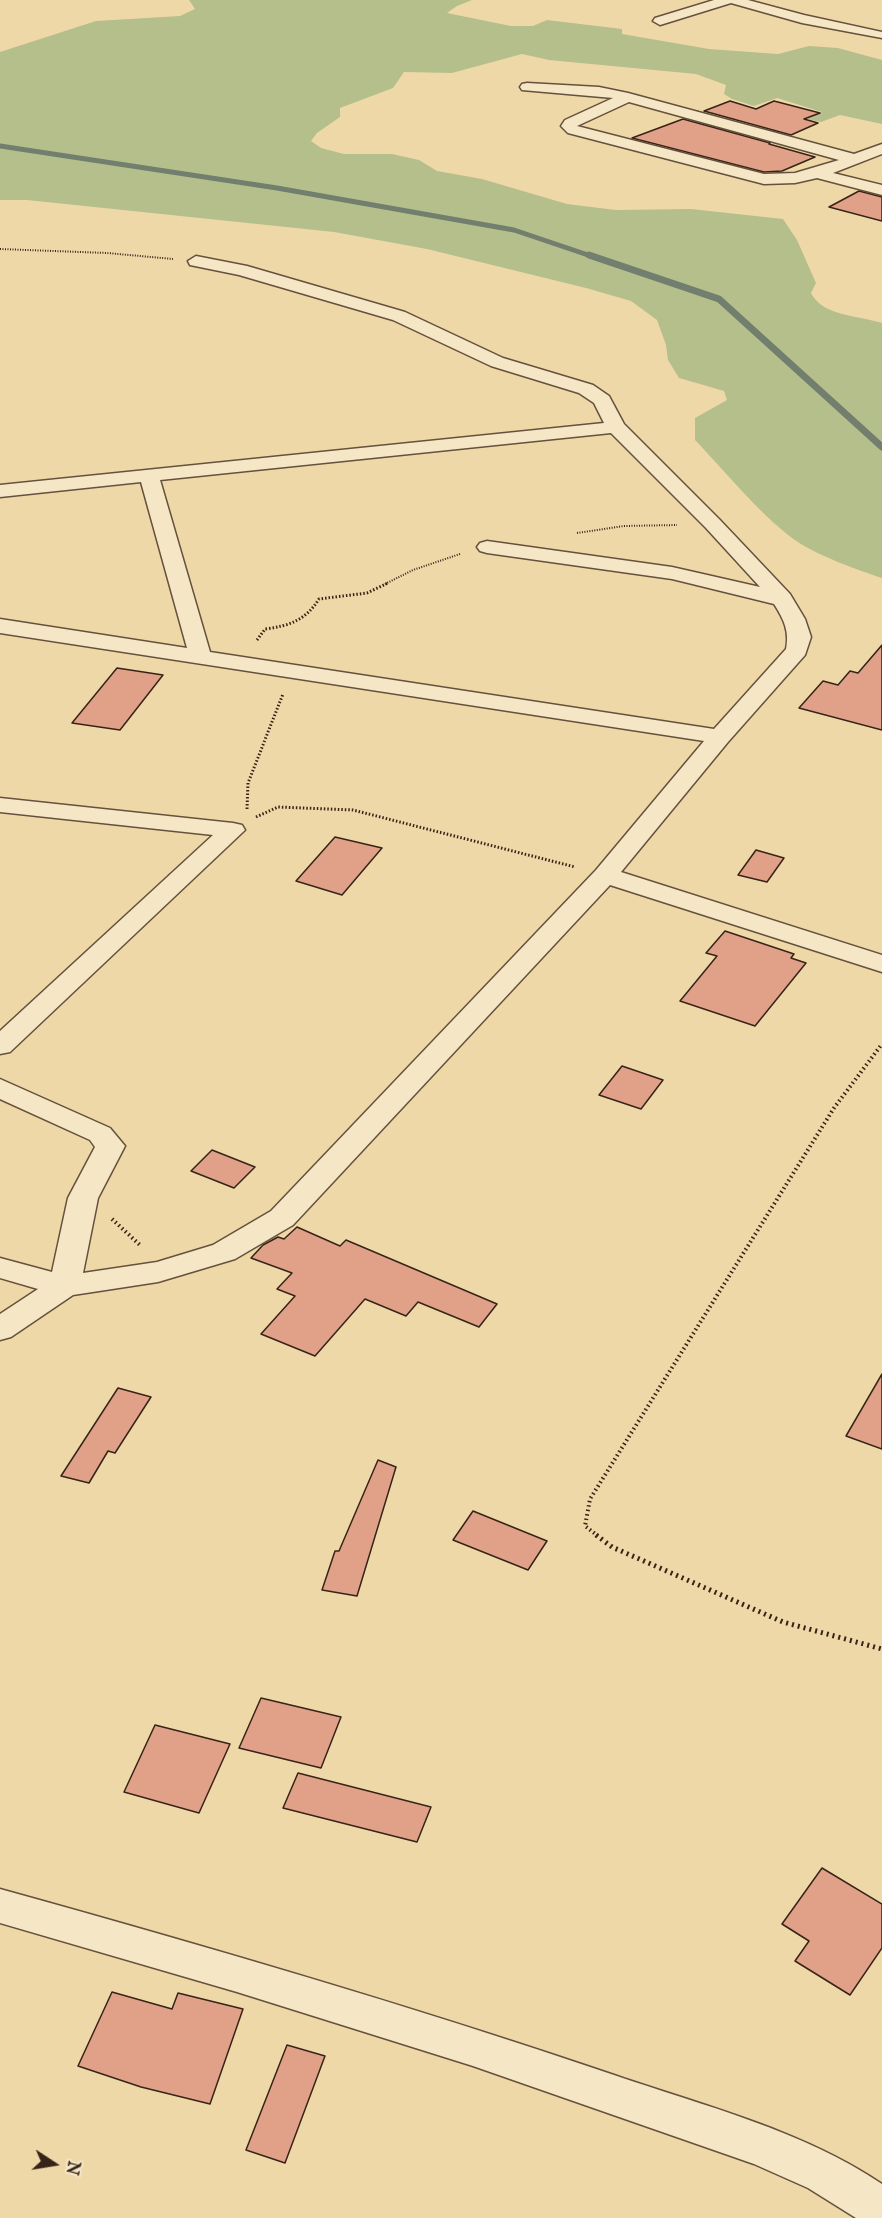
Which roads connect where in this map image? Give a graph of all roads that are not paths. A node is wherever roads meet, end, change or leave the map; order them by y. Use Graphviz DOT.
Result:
graph roads {
  1 [pos="727,0"];
  2 [pos="734,0"];
  3 [pos="660,21"];
  4 [pos="878,35"];
  5 [pos="527,87"];
  6 [pos="628,97"];
  7 [pos="882,149"];
  8 [pos="853,159"];
  9 [pos="820,174"];
  10 [pos="882,190"];
  11 [pos="196,261"];
  12 [pos="616,427"];
  13 [pos="149,476"];
  14 [pos="0,491"];
  15 [pos="487,547"];
  16 [pos="782,599"];
  17 [pos="0,626"];
  18 [pos="200,656"];
  19 [pos="720,737"];
  20 [pos="0,805"];
  21 [pos="605,875"];
  22 [pos="882,964"];
  23 [pos="0,1046"];
  24 [pos="0,1088"];
  25 [pos="0,1268"];
  26 [pos="65,1286"];
  27 [pos="0,1329"];
  28 [pos="0,1906"];
  29 [pos="882,2210"];
  1 -- 3 [label="street"];
  2 -- 4 [label="street"];
  5 -- 6 [label="street"];
  6 -- 8 [label="street"];
  6 -- 9 [label="street"];
  7 -- 8 [label="street"];
  8 -- 9 [label="street"];
  9 -- 10 [label="street"];
  11 -- 12 [label="street"];
  12 -- 13 [label="street"];
  12 -- 16 [label="street"];
  13 -- 14 [label="street"];
  13 -- 18 [label="street"];
  15 -- 16 [label="street"];
  16 -- 19 [label="street"];
  17 -- 18 [label="street"];
  18 -- 19 [label="street"];
  19 -- 21 [label="street"];
  20 -- 23 [label="street"];
  21 -- 22 [label="street"];
  21 -- 26 [label="street"];
  24 -- 26 [label="street"];
  25 -- 26 [label="street"];
  26 -- 27 [label="street"];
  28 -- 29 [label="street"];
}
